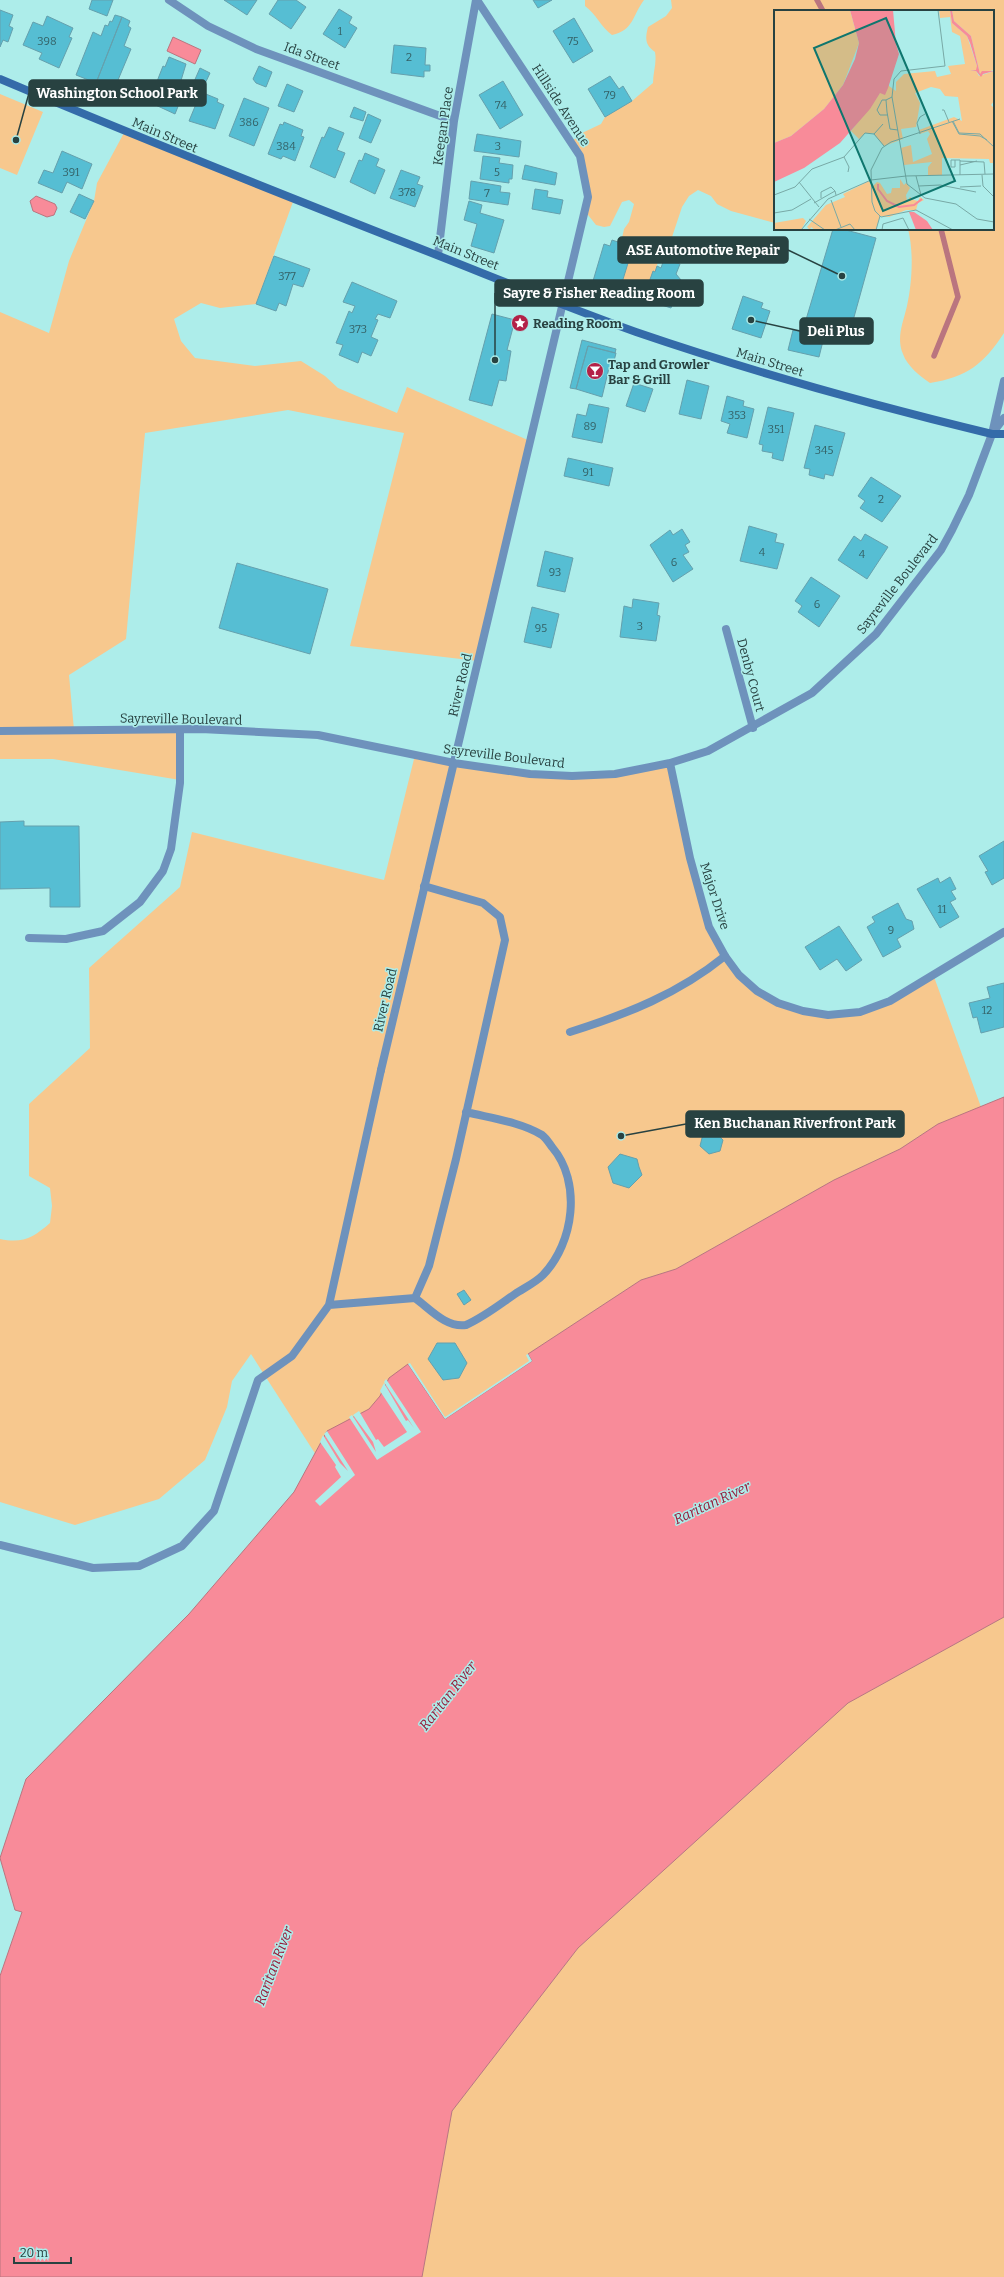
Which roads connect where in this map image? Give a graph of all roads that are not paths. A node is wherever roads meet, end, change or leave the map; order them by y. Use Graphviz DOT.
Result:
graph roads {
  1 [pos="168,0"];
  2 [pos="477,0"];
  3 [pos="0,79"];
  4 [pos="454,121"];
  5 [pos="438,255"];
  6 [pos="562,305"];
  7 [pos="1004,381"];
  8 [pos="1004,418"];
  9 [pos="992,434"];
  10 [pos="1004,434"];
  11 [pos="726,629"];
  12 [pos="753,728"];
  13 [pos="180,730"];
  14 [pos="0,731"];
  15 [pos="454,763"];
  16 [pos="670,763"];
  17 [pos="424,886"];
  18 [pos="1004,932"];
  19 [pos="29,938"];
  20 [pos="725,956"];
  21 [pos="570,1032"];
  22 [pos="466,1112"];
  23 [pos="415,1298"];
  24 [pos="329,1305"];
  25 [pos="0,1545"];
  1 -- 4 [label="street, Ida Street"];
  2 -- 4 [label="street, Keegan Place"];
  2 -- 6 [label="street, Hillside Avenue"];
  3 -- 5 [label="main road, Main Street"];
  4 -- 5 [label="street, Keegan Place"];
  5 -- 6 [label="main road, Main Street"];
  6 -- 9 [label="main road, Main Street"];
  6 -- 15 [label="street, River Road"];
  7 -- 9 [label="street"];
  8 -- 9 [label="street"];
  9 -- 10 [label="main road, Main Street"];
  9 -- 12 [label="street, Sayreville Boulevard"];
  11 -- 12 [label="street, Denby Court"];
  12 -- 16 [label="street, Sayreville Boulevard"];
  13 -- 14 [label="street, Sayreville Boulevard"];
  13 -- 15 [label="street, Sayreville Boulevard"];
  13 -- 19 [label="street"];
  15 -- 16 [label="street, Sayreville Boulevard"];
  15 -- 17 [label="street, River Road"];
  16 -- 20 [label="street, Major Drive"];
  17 -- 22 [label="street"];
  17 -- 24 [label="street, River Road"];
  18 -- 20 [label="street, Major Drive"];
  20 -- 21 [label="street"];
  22 -- 23 [label="street"];
  22 -- 23 [label="street"];
  23 -- 24 [label="street"];
  24 -- 25 [label="street"];
}
